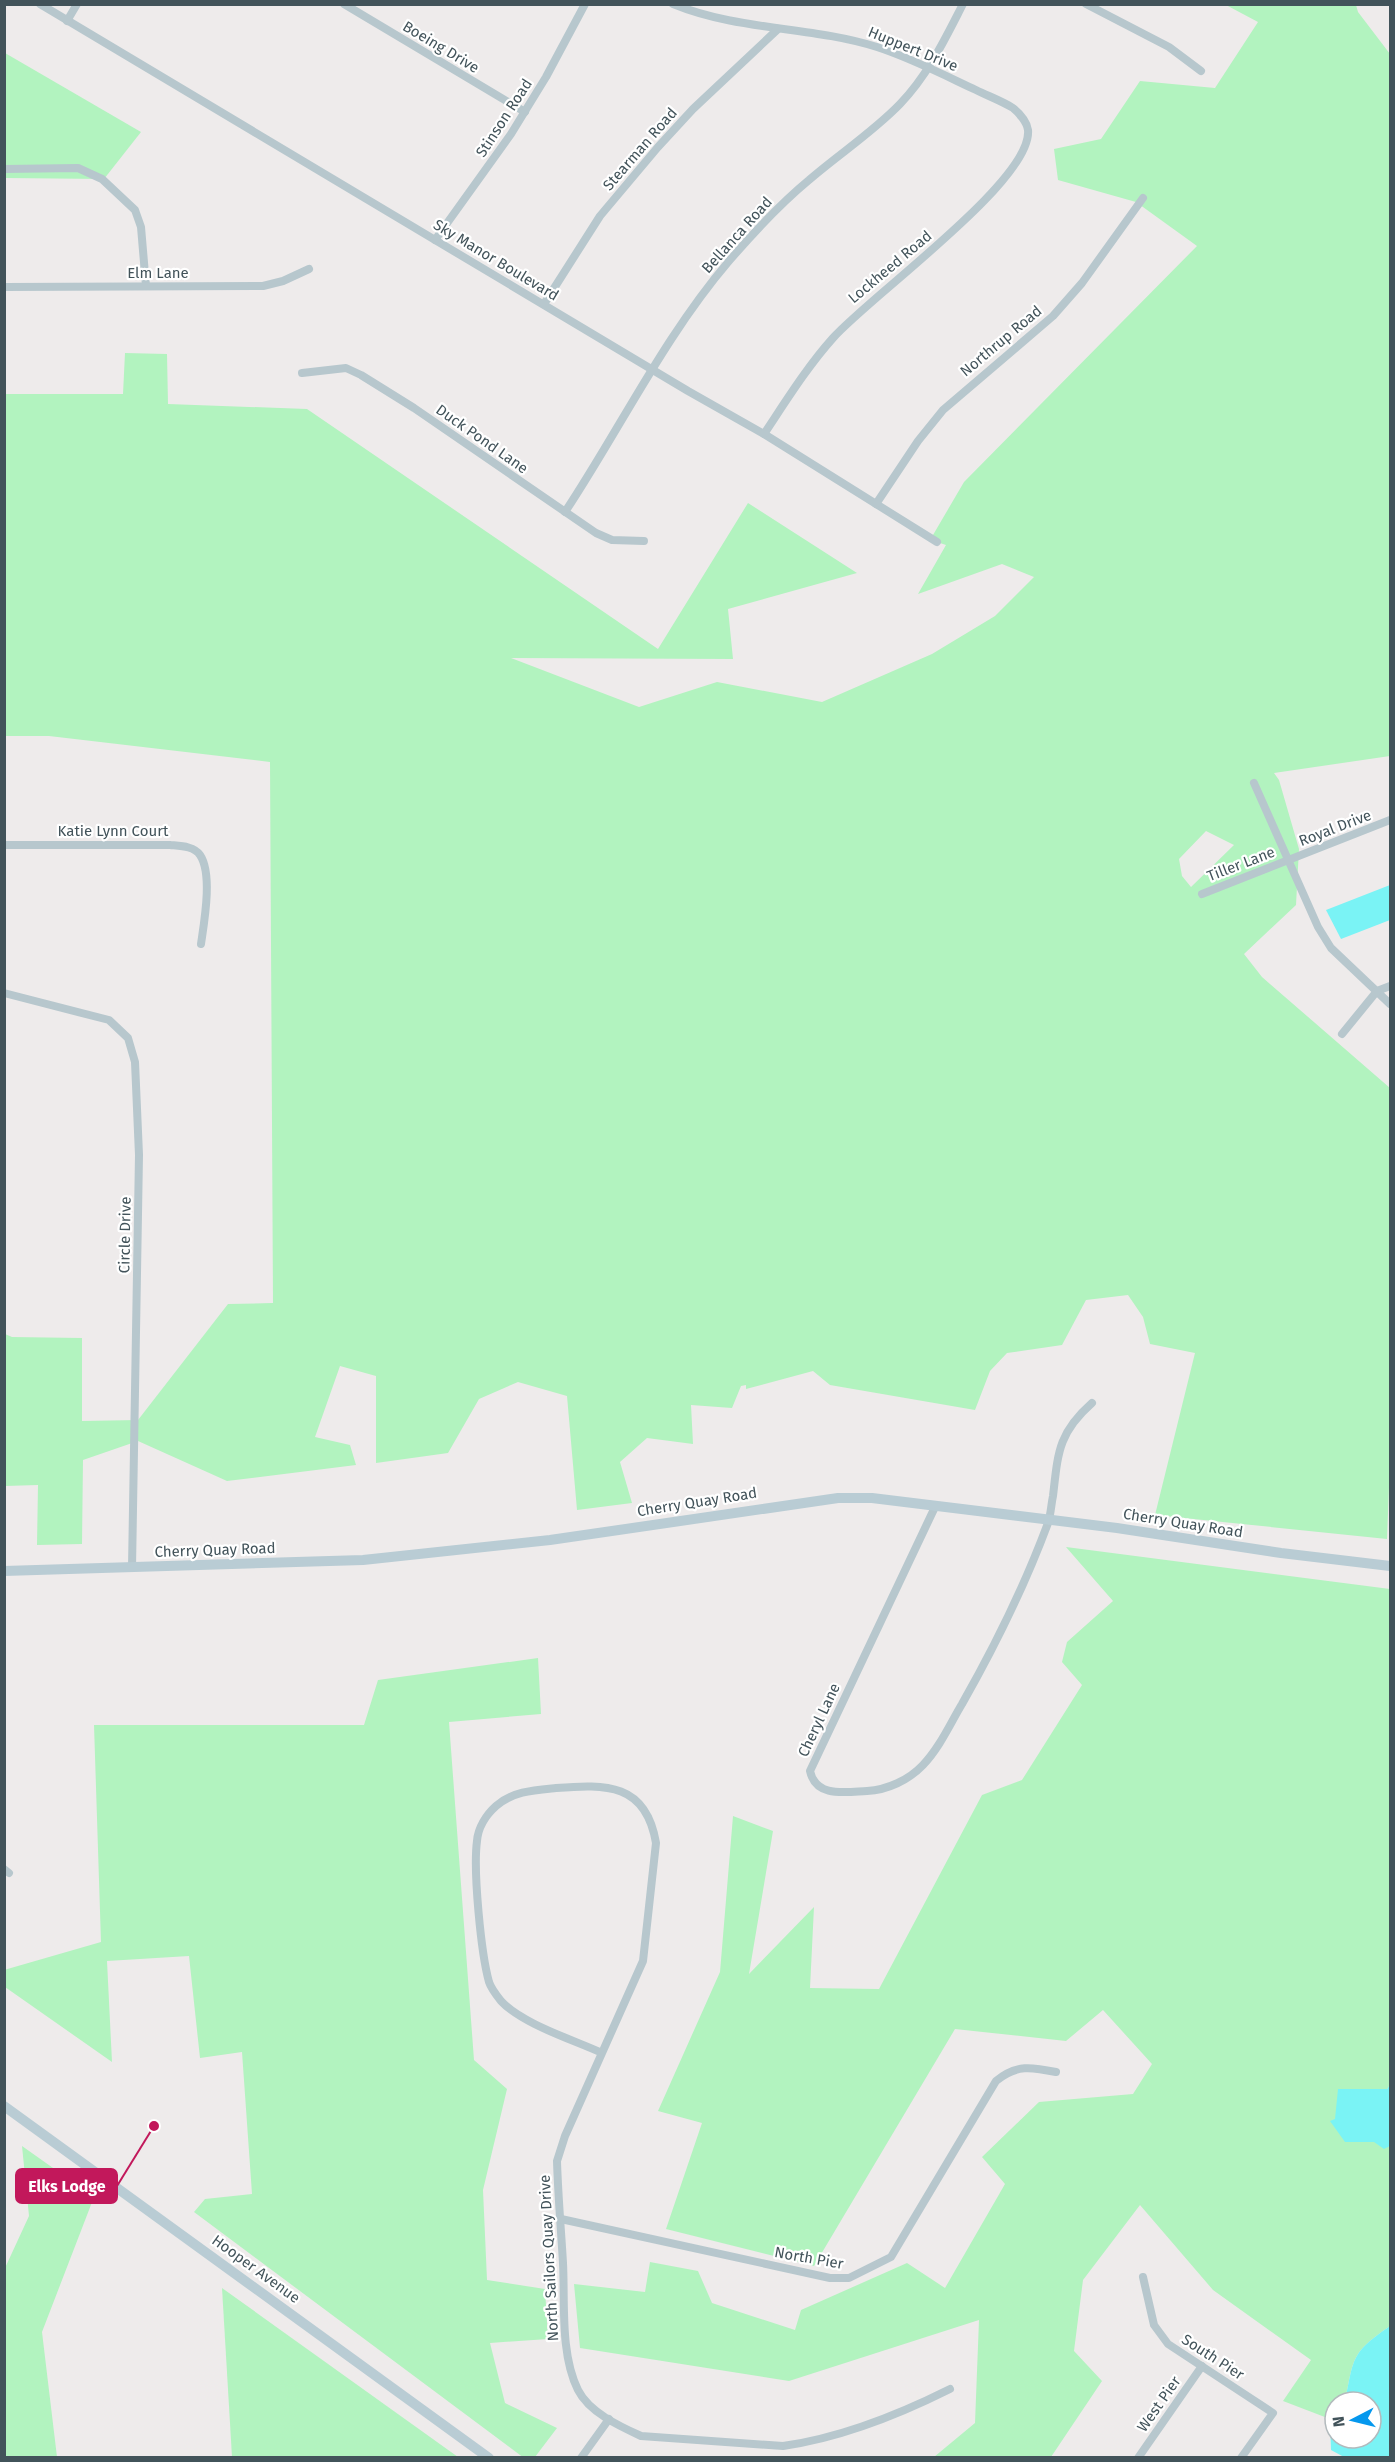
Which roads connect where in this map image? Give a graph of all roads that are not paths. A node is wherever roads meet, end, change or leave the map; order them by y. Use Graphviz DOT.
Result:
graph roads {
  1 [pos="40,4"];
  2 [pos="77,4"];
  3 [pos="344,4"];
  4 [pos="585,4"];
  5 [pos="673,4"];
  6 [pos="963,4"];
  7 [pos="1086,4"];
  8 [pos="67,21"];
  9 [pos="778,29"];
  10 [pos="930,68"];
  11 [pos="1201,71"];
  12 [pos="525,112"];
  13 [pos="1026,123"];
  14 [pos="4,169"];
  15 [pos="1143,198"];
  16 [pos="435,240"];
  17 [pos="309,269"];
  18 [pos="146,286"];
  19 [pos="4,287"];
  20 [pos="544,304"];
  21 [pos="653,369"];
  22 [pos="302,373"];
  23 [pos="764,434"];
  24 [pos="876,504"];
  25 [pos="565,512"];
  26 [pos="644,541"];
  27 [pos="937,542"];
  28 [pos="1254,783"];
  29 [pos="1390,820"];
  30 [pos="4,845"];
  31 [pos="1289,860"];
  32 [pos="1202,894"];
  33 [pos="201,944"];
  34 [pos="1390,986"];
  35 [pos="1377,991"];
  36 [pos="4,993"];
  37 [pos="1390,1004"];
  38 [pos="1342,1034"];
  39 [pos="1092,1403"];
  40 [pos="935,1507"];
  41 [pos="1049,1520"];
  42 [pos="1390,1566"];
  43 [pos="132,1568"];
  44 [pos="4,1571"];
  45 [pos="602,2053"];
  46 [pos="1056,2072"];
  47 [pos="4,2106"];
  48 [pos="17,2115"];
  49 [pos="4,2117"];
  50 [pos="561,2219"];
  51 [pos="1143,2277"];
  52 [pos="1202,2366"];
  53 [pos="950,2389"];
  54 [pos="609,2419"];
  55 [pos="489,2457"];
  56 [pos="581,2457"];
  57 [pos="1138,2457"];
  58 [pos="1241,2457"];
  1 -- 8 [label="street, Sky Manor Boulevard"];
  2 -- 8 [label="street"];
  3 -- 12 [label="street, Boeing Drive"];
  4 -- 12 [label="street, Stinson Road"];
  5 -- 9 [label="street, Huppert Drive"];
  6 -- 10 [label="street, Bellanca Road"];
  7 -- 11 [label="street"];
  8 -- 16 [label="street, Sky Manor Boulevard"];
  9 -- 10 [label="street, Huppert Drive"];
  9 -- 20 [label="street, Stearman Road"];
  10 -- 13 [label="street, Huppert Drive"];
  10 -- 21 [label="street, Bellanca Road"];
  12 -- 16 [label="street, Stinson Road"];
  13 -- 23 [label="street, Lockheed Road"];
  14 -- 18 [label="street"];
  15 -- 24 [label="street, Northrup Road"];
  16 -- 20 [label="street, Sky Manor Boulevard"];
  17 -- 18 [label="street, Elm Lane"];
  18 -- 19 [label="street, Elm Lane"];
  20 -- 21 [label="street, Sky Manor Boulevard"];
  21 -- 23 [label="street, Sky Manor Boulevard"];
  21 -- 25 [label="street, Bellanca Road"];
  22 -- 25 [label="street, Duck Pond Lane"];
  23 -- 24 [label="street, Sky Manor Boulevard"];
  24 -- 27 [label="street, Sky Manor Boulevard"];
  25 -- 26 [label="street, Duck Pond Lane"];
  28 -- 31 [label="street, Tiller Lane"];
  29 -- 31 [label="street, Royal Drive"];
  30 -- 33 [label="street, Katie Lynn Court"];
  31 -- 32 [label="street, Tiller Lane"];
  31 -- 35 [label="street, Tiller Lane"];
  34 -- 35 [label="street"];
  35 -- 37 [label="street, Tiller Lane"];
  35 -- 38 [label="street"];
  36 -- 43 [label="street, Circle Drive"];
  39 -- 41 [label="street"];
  40 -- 41 [label="street, Cherry Quay Road"];
  40 -- 41 [label="street, Cheryl Lane"];
  40 -- 43 [label="street, Cherry Quay Road"];
  41 -- 42 [label="street, Cherry Quay Road"];
  43 -- 44 [label="street, Cherry Quay Road"];
  45 -- 45 [label="street, North Sailors Quay Drive"];
  45 -- 50 [label="street, North Sailors Quay Drive"];
  46 -- 50 [label="street, North Pier"];
  47 -- 48 [label="street, Hooper Avenue"];
  48 -- 49 [label="street"];
  48 -- 55 [label="street, Hooper Avenue"];
  50 -- 54 [label="street, North Sailors Quay Drive"];
  51 -- 52 [label="street, South Pier"];
  52 -- 57 [label="street, West Pier"];
  52 -- 58 [label="street, South Pier"];
  53 -- 54 [label="street, North Sailors Quay Drive"];
  54 -- 56 [label="street"];
}
